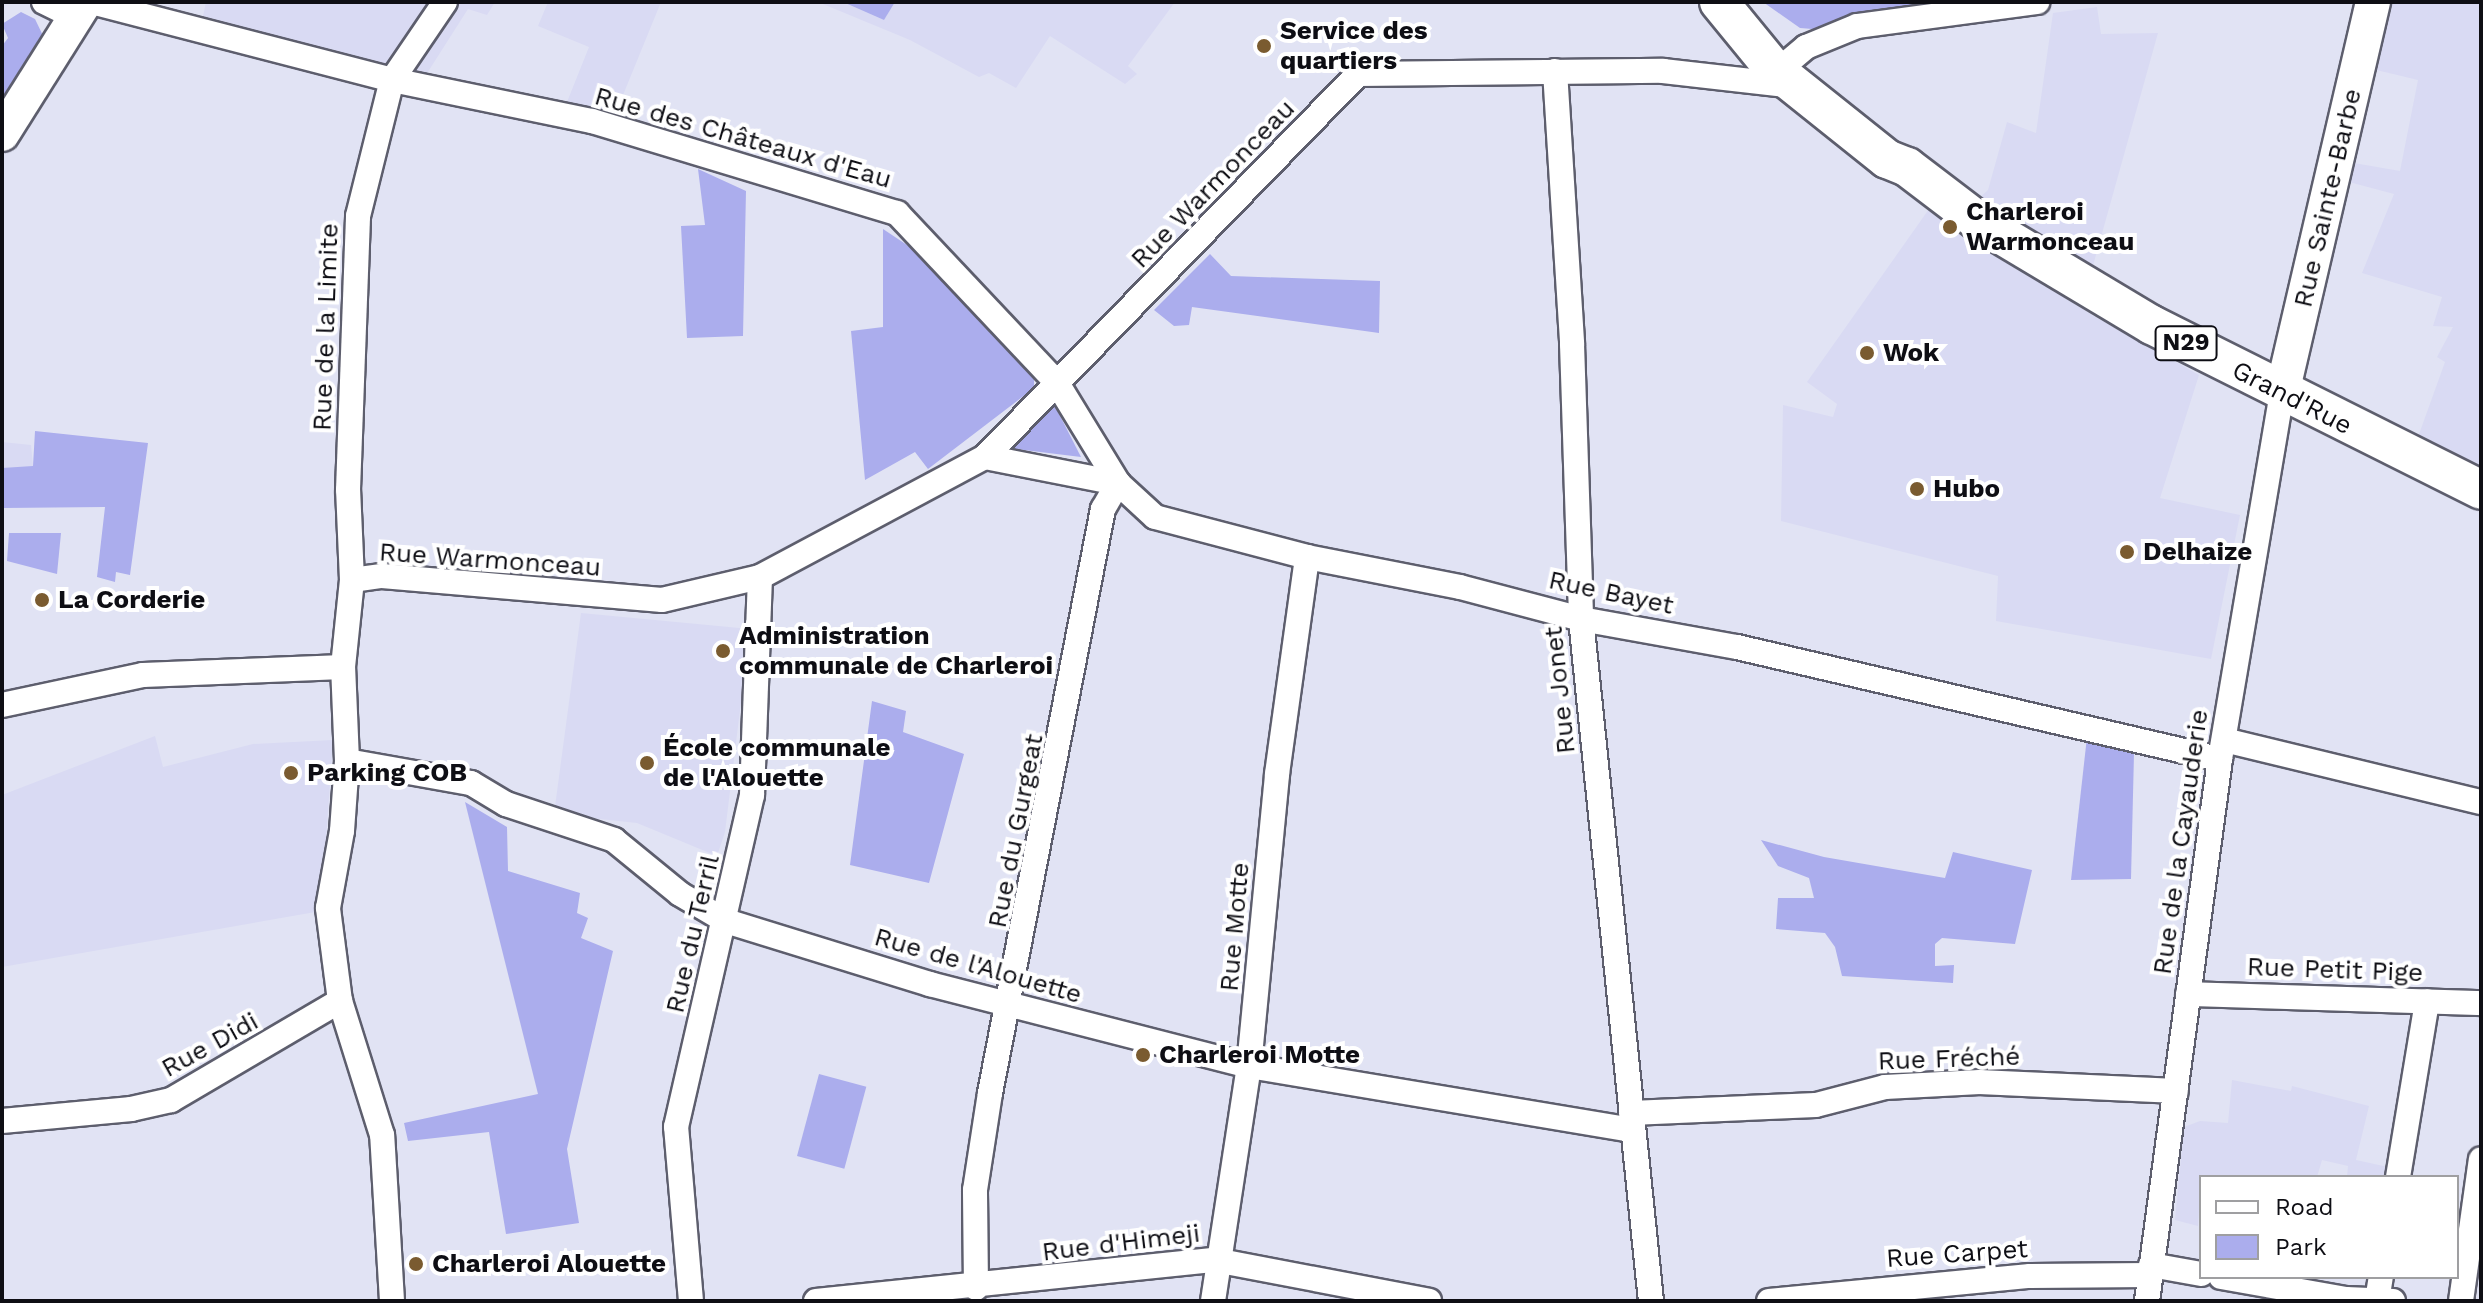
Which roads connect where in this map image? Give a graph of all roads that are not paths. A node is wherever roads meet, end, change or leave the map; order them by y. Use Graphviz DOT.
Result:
graph roads {
  1 [pos="44,2"];
  2 [pos="445,2"];
  3 [pos="1719,2"];
  4 [pos="1732,2"];
  5 [pos="1745,2"];
  6 [pos="2037,2"];
  7 [pos="2373,2"];
  8 [pos="84,7"];
  9 [pos="1771,67"];
  10 [pos="1555,71"];
  11 [pos="392,80"];
  12 [pos="2,134"];
  13 [pos="1907,167"];
  14 [pos="1057,383"];
  15 [pos="2282,393"];
  16 [pos="985,457"];
  17 [pos="1118,483"];
  18 [pos="2481,490"];
  19 [pos="1307,557"];
  20 [pos="760,577"];
  21 [pos="352,580"];
  22 [pos="1581,619"];
  23 [pos="343,667"];
  24 [pos="2,705"];
  25 [pos="2222,749"];
  26 [pos="347,761"];
  27 [pos="2481,802"];
  28 [pos="726,921"];
  29 [pos="2188,994"];
  30 [pos="340,1001"];
  31 [pos="2427,1001"];
  32 [pos="2481,1003"];
  33 [pos="1011,1006"];
  34 [pos="1249,1066"];
  35 [pos="2176,1091"];
  36 [pos="2,1121"];
  37 [pos="1630,1122"];
  38 [pos="2481,1159"];
  39 [pos="2398,1175"];
  40 [pos="1215,1260"];
  41 [pos="2151,1270"];
  42 [pos="2199,1274"];
  43 [pos="2232,1279"];
  44 [pos="976,1288"];
  45 [pos="2382,1294"];
  46 [pos="392,1301"];
  47 [pos="691,1301"];
  48 [pos="816,1301"];
  49 [pos="1213,1301"];
  50 [pos="1429,1301"];
  51 [pos="1651,1301"];
  52 [pos="1769,1301"];
  53 [pos="2147,1301"];
  54 [pos="2461,1301"];
  1 -- 8 [label="street, Rue des Châteaux d'Eau"];
  2 -- 11 [label="street"];
  3 -- 9 [label="main road, N29"];
  4 -- 9 [label="main road, N29"];
  5 -- 9 [label="main road, N29"];
  6 -- 9 [label="street"];
  7 -- 15 [label="street, Rue Sainte-Barbe"];
  8 -- 11 [label="street, Rue des Châteaux d'Eau"];
  8 -- 12 [label="street"];
  9 -- 10 [label="street, Rue Warmonceau"];
  9 -- 13 [label="main road, N29"];
  9 -- 13 [label="main road, N29"];
  10 -- 14 [label="street, Rue Warmonceau"];
  10 -- 22 [label="street, Rue Jonet"];
  11 -- 14 [label="street, Rue des Châteaux d'Eau"];
  11 -- 21 [label="street, Rue de la Limite"];
  13 -- 15 [label="main road, Grand'Rue / N29"];
  14 -- 16 [label="street, Rue Warmonceau"];
  14 -- 17 [label="street, Rue Bayet"];
  15 -- 18 [label="main road, Grand'Rue / N29"];
  15 -- 25 [label="street, Rue de la Cayauderie"];
  16 -- 17 [label="street"];
  16 -- 20 [label="street, Rue Warmonceau"];
  17 -- 19 [label="street, Rue Bayet"];
  17 -- 33 [label="street, Rue du Gurgeat"];
  19 -- 22 [label="street, Rue Bayet"];
  19 -- 34 [label="street, Rue Motte"];
  20 -- 21 [label="street, Rue Warmonceau"];
  20 -- 28 [label="street, Rue du Terril"];
  21 -- 23 [label="street, Rue Warmonceau"];
  22 -- 25 [label="street, Rue Bayet"];
  22 -- 37 [label="street, Rue Jonet"];
  23 -- 24 [label="street"];
  23 -- 26 [label="street, Rue Warmonceau"];
  25 -- 27 [label="street, Rue Bayet"];
  25 -- 29 [label="street, Rue de la Cayauderie"];
  26 -- 28 [label="street, Rue de l'Alouette"];
  26 -- 30 [label="street, Rue Warmonceau"];
  28 -- 33 [label="street, Rue de l'Alouette"];
  28 -- 47 [label="street, Rue du Terril"];
  29 -- 31 [label="street, Rue Petit Pige"];
  29 -- 35 [label="street, Rue de la Cayauderie"];
  30 -- 36 [label="street, Rue Didi"];
  30 -- 46 [label="street, Rue Warmonceau"];
  31 -- 32 [label="street, Rue Petit Pige"];
  31 -- 39 [label="street"];
  33 -- 34 [label="street, Rue de l'Alouette"];
  33 -- 44 [label="street, Rue du Gurgeat"];
  34 -- 37 [label="street, Rue de l'Alouette"];
  34 -- 40 [label="street, Rue Motte"];
  35 -- 37 [label="street, Rue Fréché"];
  35 -- 41 [label="street, Rue de la Cayauderie"];
  37 -- 51 [label="street, Rue Jonet"];
  38 -- 54 [label="street"];
  40 -- 44 [label="street, Rue d'Himeji"];
  40 -- 49 [label="street, Rue Motte"];
  40 -- 50 [label="street, Rue d'Himeji"];
  41 -- 42 [label="street, Rue Carpet"];
  41 -- 52 [label="street, Rue Carpet"];
  41 -- 53 [label="street, Rue de la Cayauderie"];
  43 -- 45 [label="street"];
  44 -- 48 [label="street, Rue d'Himeji"];
}
